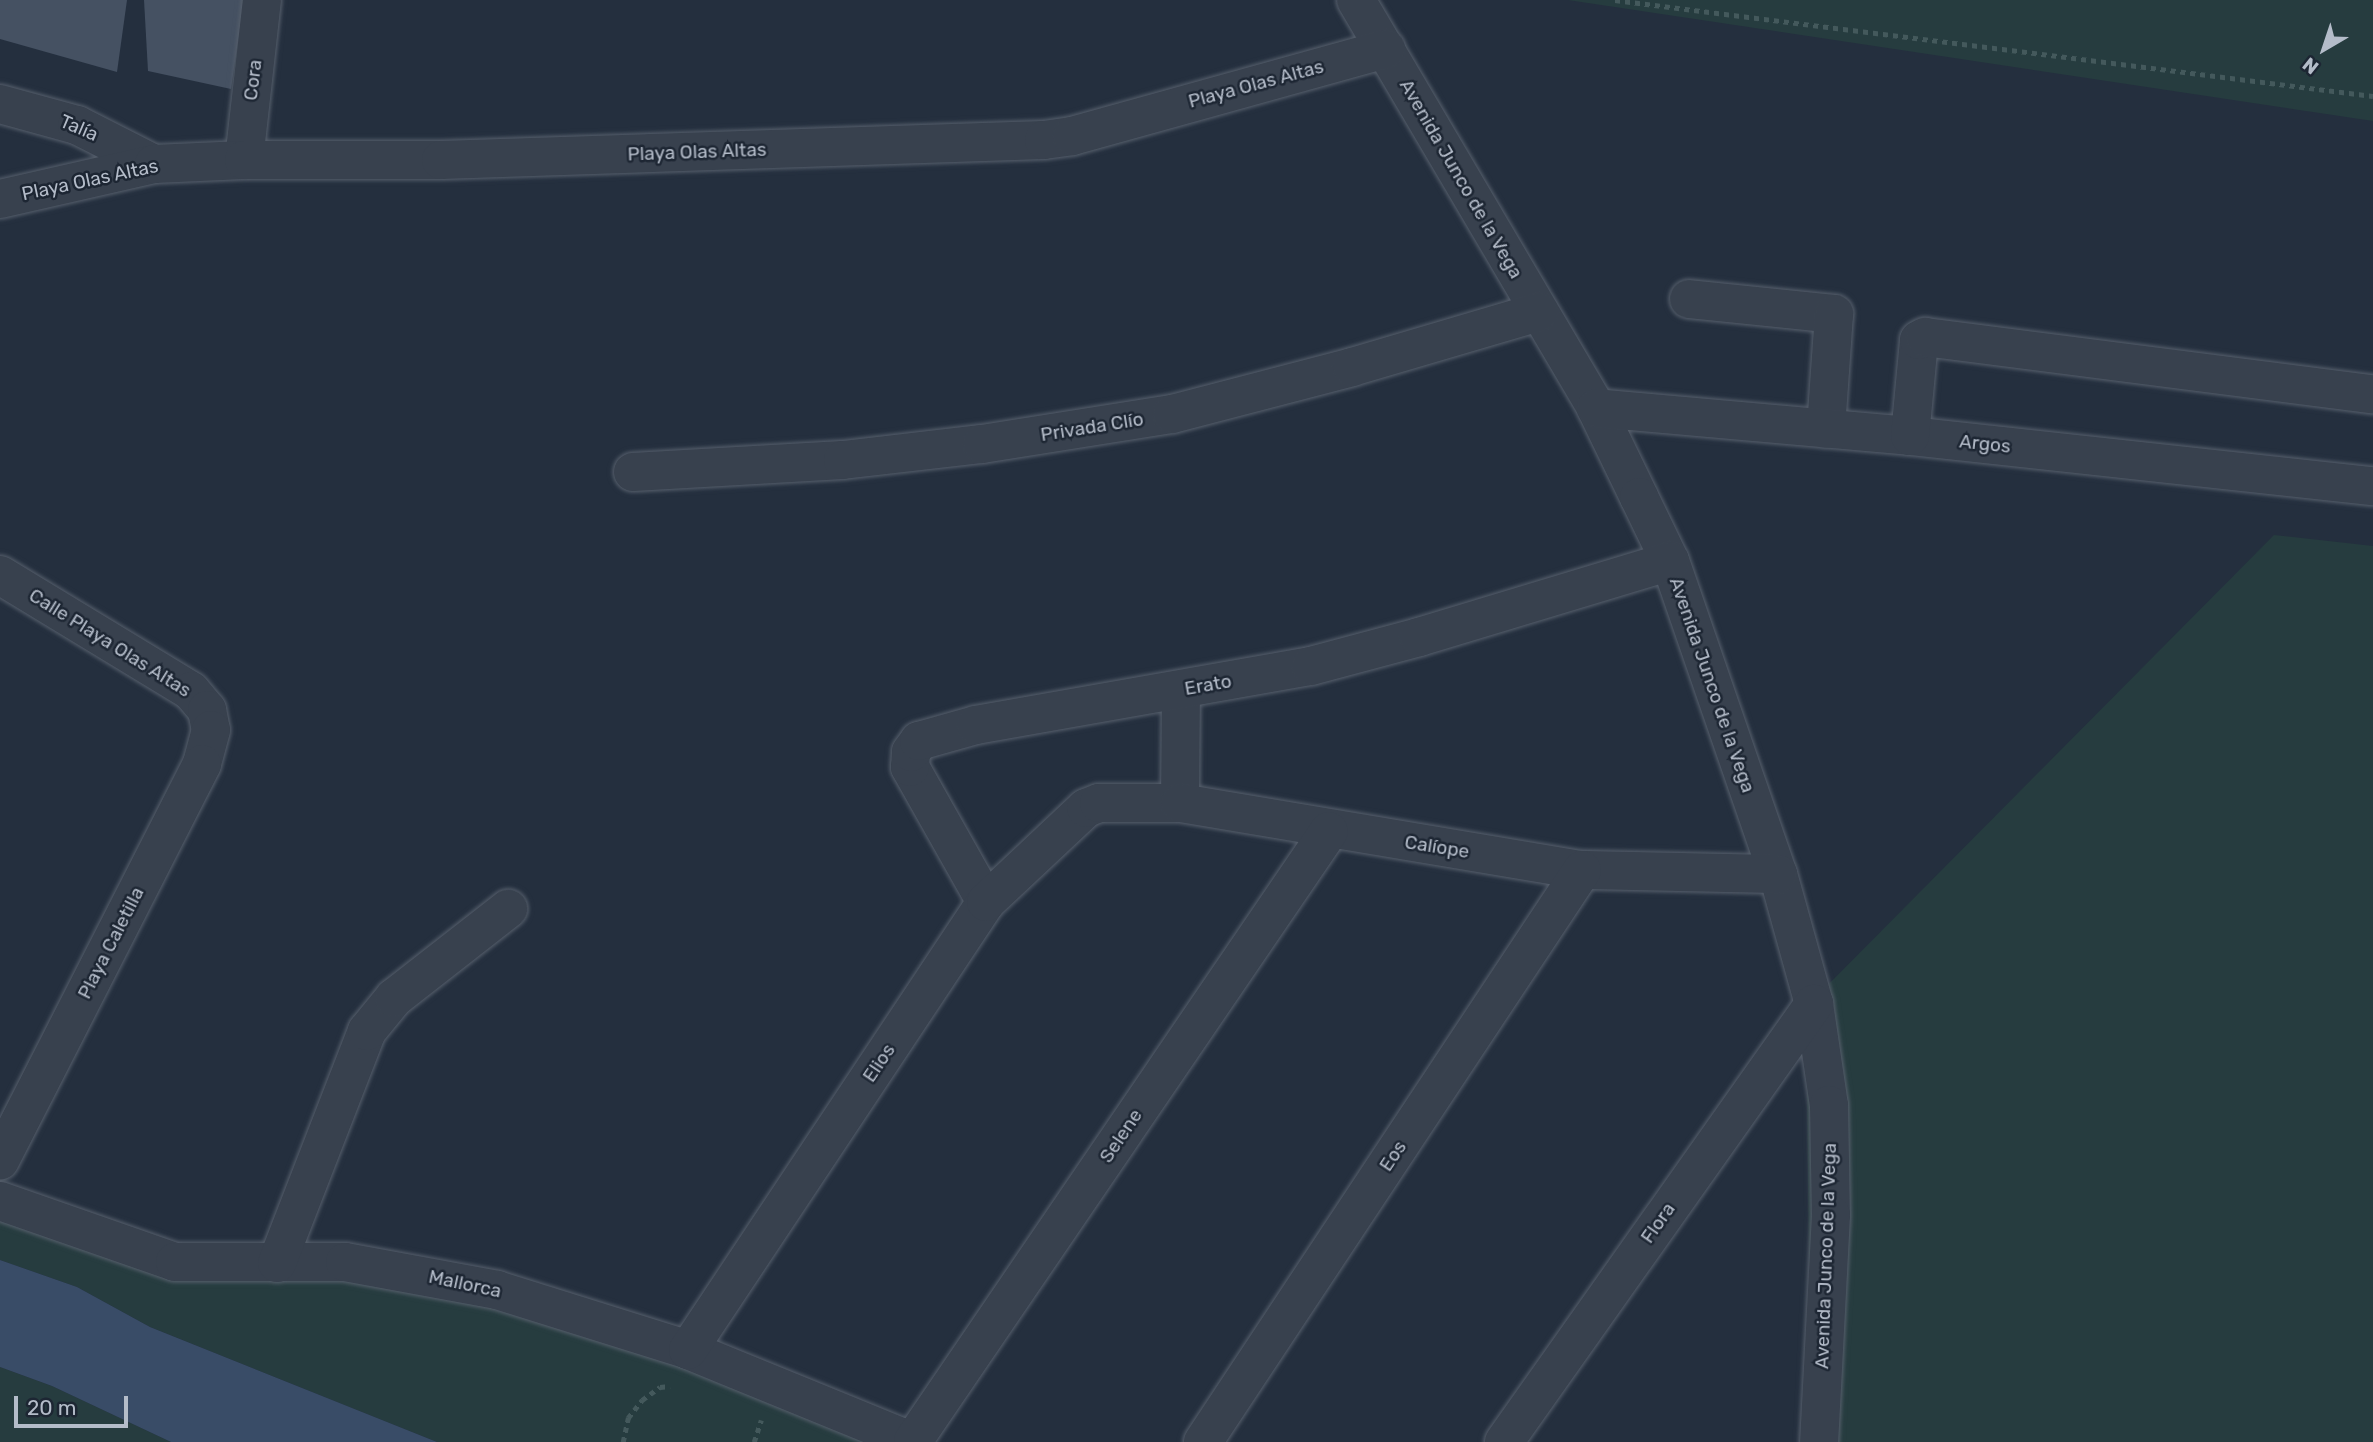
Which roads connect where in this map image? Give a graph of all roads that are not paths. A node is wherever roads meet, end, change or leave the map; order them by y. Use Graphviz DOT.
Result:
graph roads {
  1 [pos="262,0"];
  2 [pos="1356,0"];
  3 [pos="1385,49"];
  4 [pos="0,104"];
  5 [pos="244,160"];
  6 [pos="154,164"];
  7 [pos="0,199"];
  8 [pos="1689,299"];
  9 [pos="1539,312"];
  10 [pos="2373,394"];
  11 [pos="1595,408"];
  12 [pos="1826,429"];
  13 [pos="1910,436"];
  14 [pos="633,472"];
  15 [pos="2373,486"];
  16 [pos="1670,561"];
  17 [pos="0,575"];
  18 [pos="1181,690"];
  19 [pos="211,720"];
  20 [pos="1099,803"];
  21 [pos="1180,803"];
  22 [pos="1329,831"];
  23 [pos="1583,870"];
  24 [pos="1778,874"];
  25 [pos="986,902"];
  26 [pos="508,909"];
  27 [pos="1814,1004"];
  28 [pos="0,1161"];
  29 [pos="0,1201"];
  30 [pos="277,1263"];
  31 [pos="688,1350"];
  32 [pos="914,1442"];
  33 [pos="1203,1442"];
  34 [pos="1504,1442"];
  35 [pos="1819,1442"];
  1 -- 5 [label="street, Cora"];
  2 -- 3 [label="street, Avenida Junco de la Vega"];
  3 -- 5 [label="street, Playa Olas Altas"];
  3 -- 9 [label="street, Avenida Junco de la Vega"];
  4 -- 6 [label="street, Talía"];
  5 -- 6 [label="street, Playa Olas Altas"];
  6 -- 7 [label="street, Playa Olas Altas"];
  8 -- 12 [label="street"];
  9 -- 11 [label="street, Avenida Junco de la Vega"];
  9 -- 14 [label="street, Privada Clío"];
  10 -- 13 [label="street"];
  11 -- 12 [label="street, Argos"];
  11 -- 16 [label="street, Avenida Junco de la Vega"];
  12 -- 13 [label="street, Argos"];
  13 -- 15 [label="street, Argos"];
  16 -- 18 [label="street, Erato"];
  16 -- 24 [label="street, Avenida Junco de la Vega"];
  17 -- 19 [label="street, Calle Playa Olas Altas"];
  18 -- 21 [label="street"];
  18 -- 25 [label="street, Erato"];
  19 -- 28 [label="street, Playa Caletilla"];
  20 -- 21 [label="street, Calíope"];
  20 -- 25 [label="street, Elios"];
  21 -- 22 [label="street, Calíope"];
  22 -- 23 [label="street, Calíope"];
  22 -- 32 [label="street, Selene"];
  23 -- 24 [label="street, Calíope"];
  23 -- 33 [label="street, Eos"];
  24 -- 27 [label="street, Avenida Junco de la Vega"];
  25 -- 31 [label="street, Elios"];
  26 -- 30 [label="street"];
  27 -- 34 [label="street, Flora"];
  27 -- 35 [label="street, Avenida Junco de la Vega"];
  29 -- 30 [label="street, Mallorca"];
  30 -- 31 [label="street, Mallorca"];
  31 -- 32 [label="street, Mallorca"];
}
